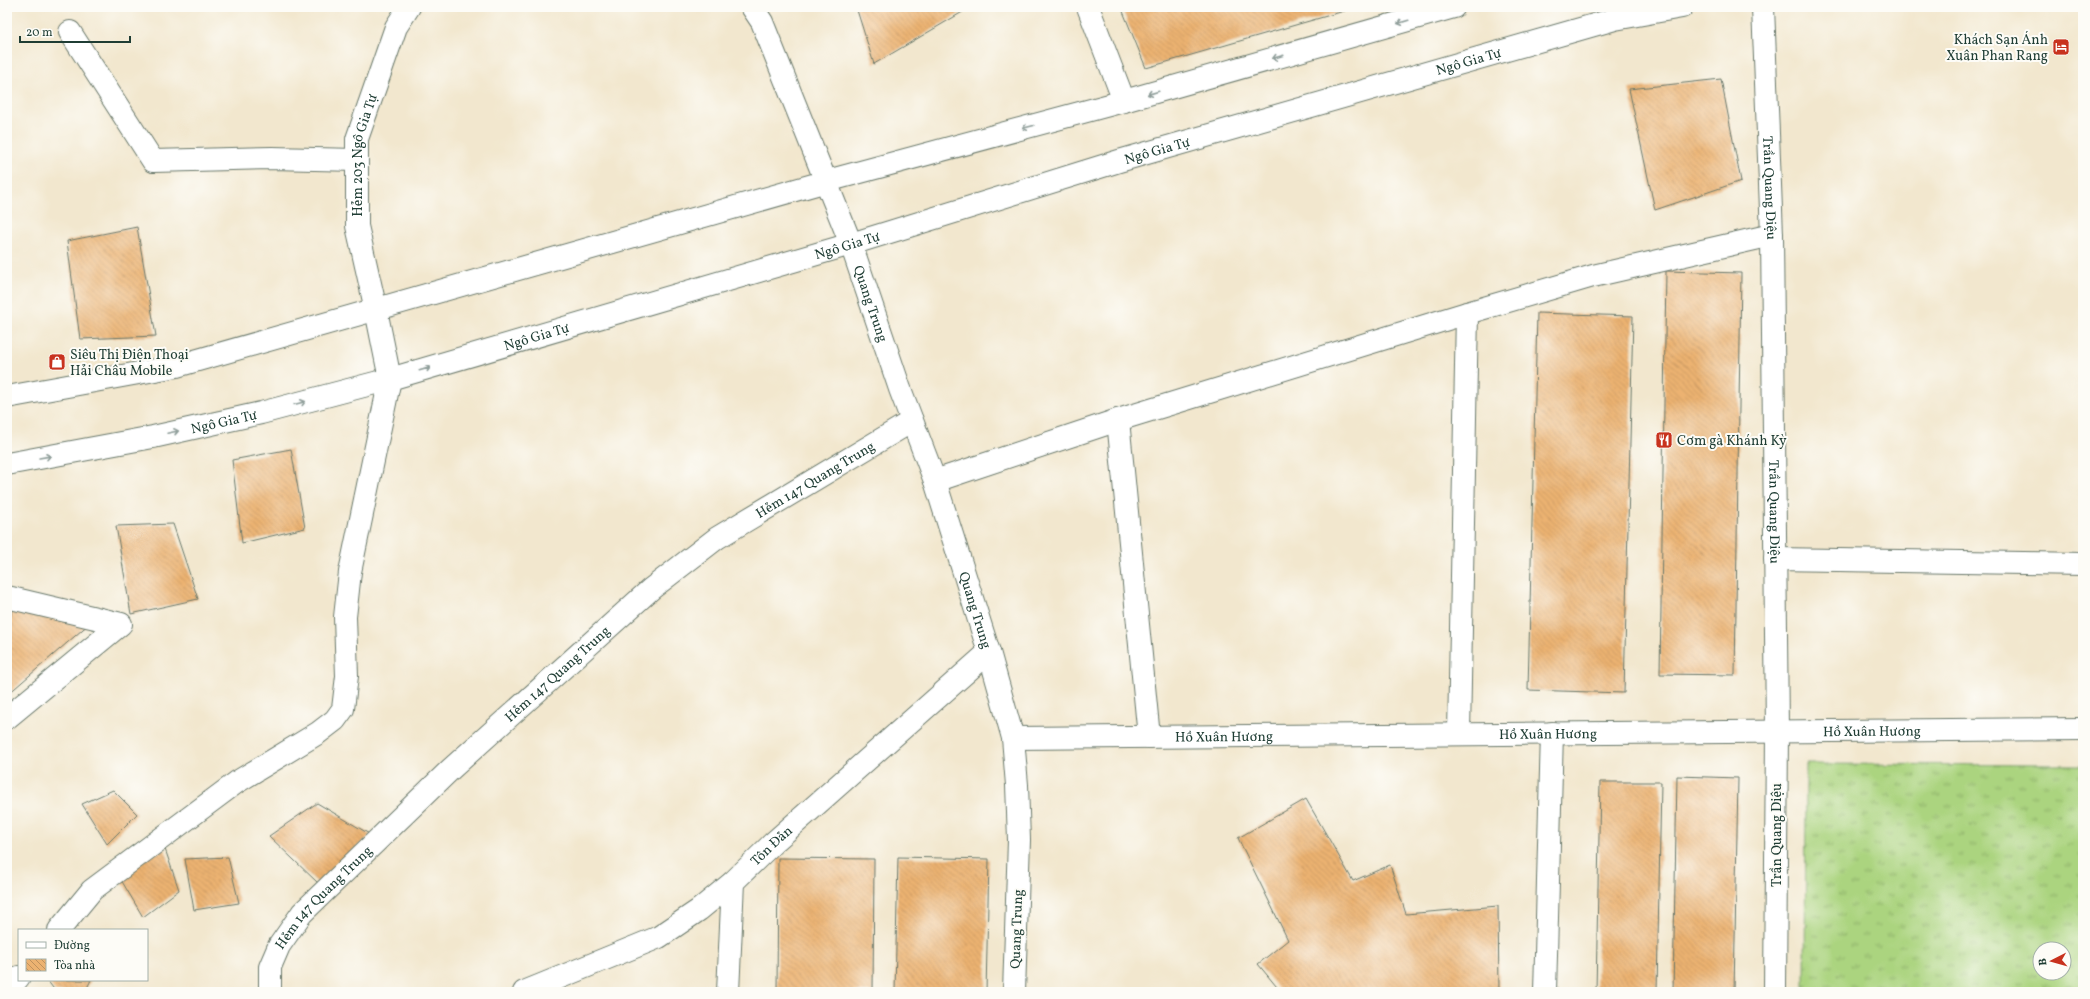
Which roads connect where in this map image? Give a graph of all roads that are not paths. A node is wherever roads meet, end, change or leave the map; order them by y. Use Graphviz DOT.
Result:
graph roads {
  1 [pos="409,7"];
  2 [pos="752,7"];
  3 [pos="1088,7"];
  4 [pos="1454,7"];
  5 [pos="1682,7"];
  6 [pos="1763,7"];
  7 [pos="70,32"];
  8 [pos="1124,101"];
  9 [pos="357,160"];
  10 [pos="827,181"];
  11 [pos="1772,235"];
  12 [pos="851,244"];
  13 [pos="376,310"];
  14 [pos="1467,313"];
  15 [pos="390,379"];
  16 [pos="7,397"];
  17 [pos="1118,420"];
  18 [pos="912,421"];
  19 [pos="7,464"];
  20 [pos="935,481"];
  21 [pos="1775,559"];
  22 [pos="2083,564"];
  23 [pos="7,596"];
  24 [pos="989,652"];
  25 [pos="7,718"];
  26 [pos="2083,729"];
  27 [pos="1777,732"];
  28 [pos="1552,733"];
  29 [pos="1459,734"];
  30 [pos="1149,737"];
  31 [pos="1013,738"];
  32 [pos="733,882"];
  33 [pos="60,929"];
  34 [pos="18,978"];
  35 [pos="7,991"];
  36 [pos="270,992"];
  37 [pos="524,992"];
  38 [pos="728,992"];
  39 [pos="1014,992"];
  40 [pos="1545,992"];
  41 [pos="1775,992"];
  1 -- 9 [label="street, Hẻm 203 Ngô Gia Tự"];
  2 -- 10 [label="street, Quang Trung"];
  3 -- 8 [label="street"];
  4 -- 8 [label="street, one-way"];
  5 -- 12 [label="street, Ngô Gia Tự"];
  6 -- 11 [label="street, Trần Quang Diệu"];
  7 -- 9 [label="street"];
  8 -- 10 [label="street, one-way"];
  9 -- 13 [label="street, Hẻm 203 Ngô Gia Tự"];
  10 -- 12 [label="street, Quang Trung"];
  10 -- 13 [label="street"];
  11 -- 14 [label="street"];
  11 -- 21 [label="street, Trần Quang Diệu"];
  15 -- 12 [label="street, Ngô Gia Tự, one-way"];
  12 -- 18 [label="street, Quang Trung"];
  13 -- 15 [label="street, Hẻm 203 Ngô Gia Tự"];
  13 -- 16 [label="street"];
  14 -- 17 [label="street"];
  14 -- 29 [label="street"];
  19 -- 15 [label="street, Ngô Gia Tự, one-way"];
  15 -- 33 [label="street"];
  17 -- 20 [label="street"];
  17 -- 30 [label="street"];
  18 -- 20 [label="street, Quang Trung"];
  18 -- 36 [label="street, Hẻm 147 Quang Trung"];
  20 -- 24 [label="street, Quang Trung"];
  21 -- 22 [label="street"];
  21 -- 27 [label="street, Trần Quang Diệu"];
  23 -- 25 [label="street"];
  24 -- 31 [label="street, Quang Trung"];
  24 -- 32 [label="street, Tôn Đản"];
  26 -- 27 [label="street, Hồ Xuân Hương"];
  27 -- 28 [label="street, Hồ Xuân Hương"];
  27 -- 41 [label="street, Trần Quang Diệu"];
  28 -- 29 [label="street, Hồ Xuân Hương"];
  28 -- 40 [label="street"];
  29 -- 30 [label="street, Hồ Xuân Hương"];
  30 -- 31 [label="street, Hồ Xuân Hương"];
  31 -- 39 [label="street, Quang Trung"];
  32 -- 37 [label="street, Tôn Đản"];
  32 -- 38 [label="street"];
  34 -- 35 [label="street"];
}
